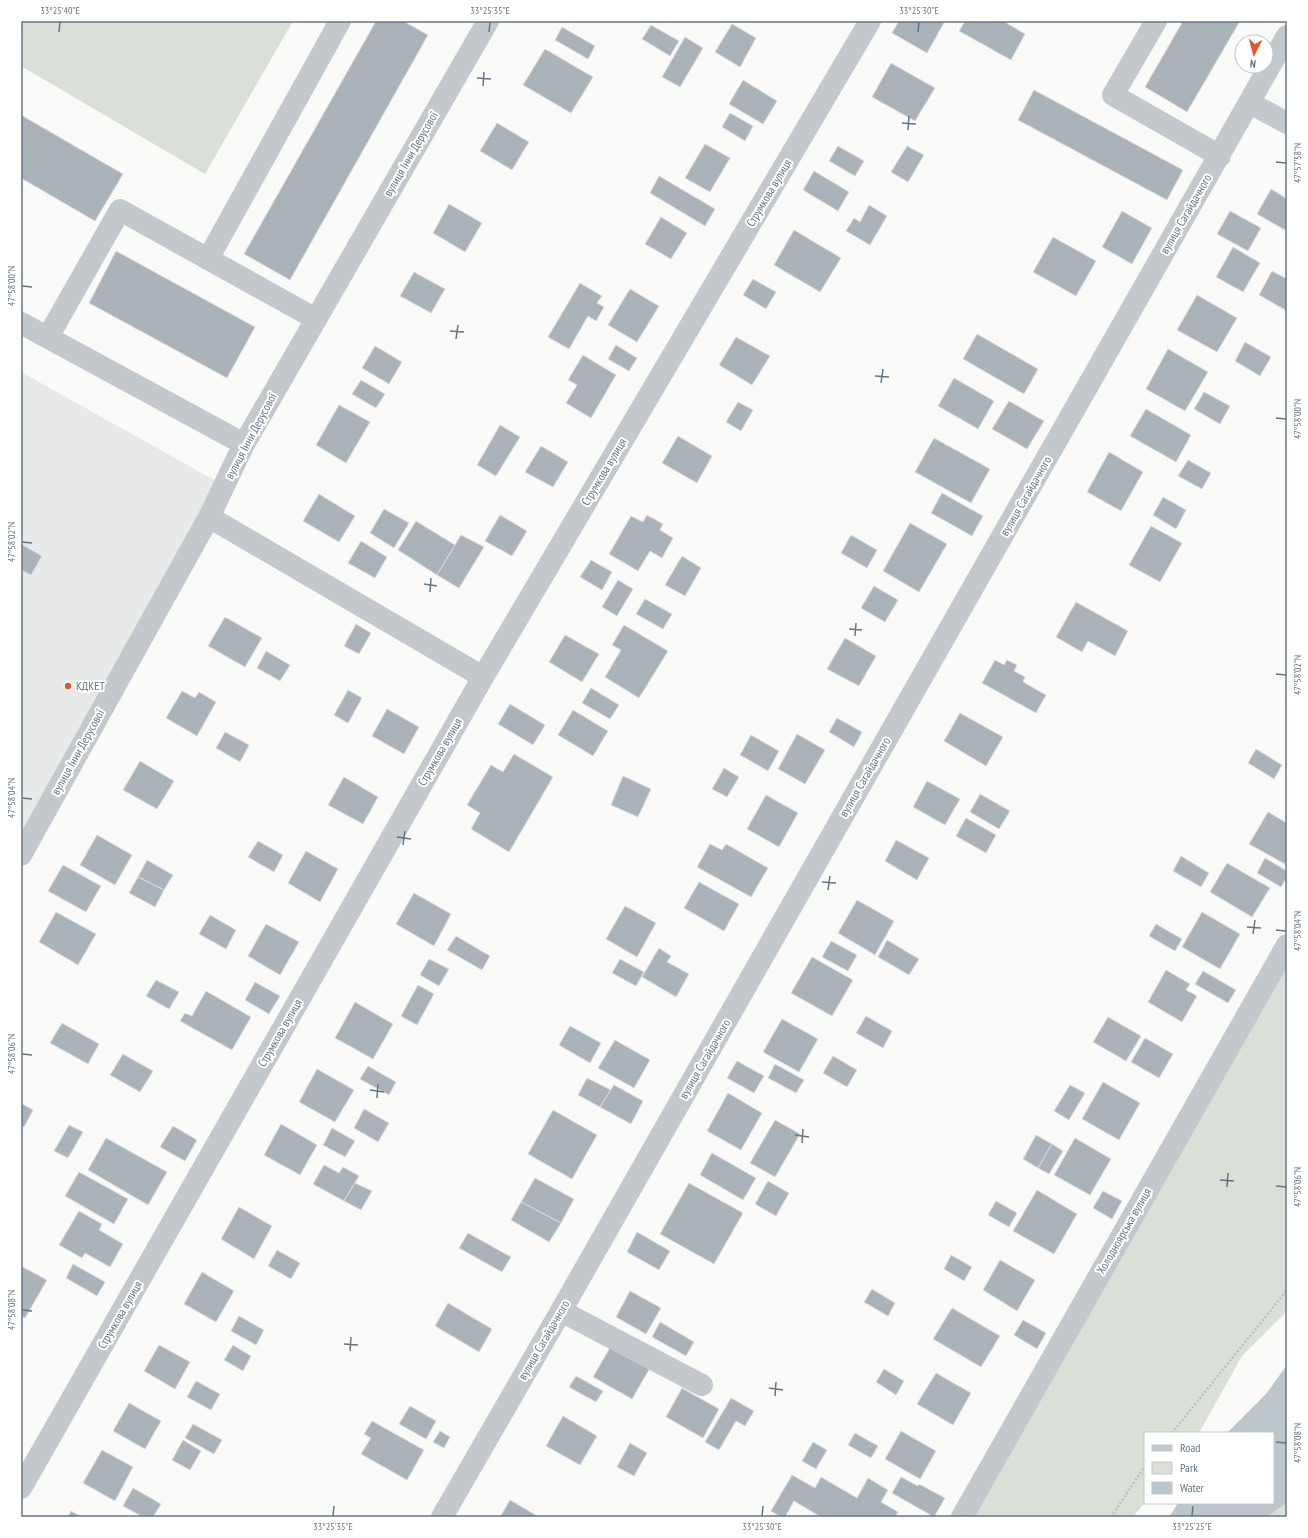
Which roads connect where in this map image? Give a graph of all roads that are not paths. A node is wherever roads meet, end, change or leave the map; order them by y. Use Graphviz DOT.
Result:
graph roads {
  1 [pos="340,21"];
  2 [pos="870,21"];
  3 [pos="1156,21"];
  4 [pos="483,23"];
  5 [pos="1287,36"];
  6 [pos="1250,103"];
  7 [pos="1287,123"];
  8 [pos="1220,156"];
  9 [pos="208,259"];
  10 [pos="316,319"];
  11 [pos="21,323"];
  12 [pos="48,337"];
  13 [pos="244,444"];
  14 [pos="209,517"];
  15 [pos="483,677"];
  16 [pos="21,855"];
  17 [pos="1287,945"];
  18 [pos="561,1311"];
  19 [pos="702,1385"];
  20 [pos="24,1475"];
  21 [pos="442,1517"];
  22 [pos="962,1517"];
  1 -- 9 [label="street"];
  2 -- 15 [label="street, Струмкова вулиця"];
  3 -- 8 [label="street"];
  4 -- 10 [label="street, вулиця Інни Дерусової"];
  5 -- 6 [label="street, вулиця Сагайдачного"];
  6 -- 7 [label="street"];
  6 -- 8 [label="street, вулиця Сагайдачного"];
  8 -- 18 [label="street, вулиця Сагайдачного"];
  9 -- 10 [label="street"];
  9 -- 12 [label="street"];
  10 -- 13 [label="street, вулиця Інни Дерусової"];
  11 -- 12 [label="street"];
  12 -- 13 [label="street"];
  13 -- 14 [label="street, вулиця Інни Дерусової"];
  14 -- 15 [label="street"];
  14 -- 16 [label="street, вулиця Інни Дерусової"];
  15 -- 20 [label="street, Струмкова вулиця"];
  17 -- 22 [label="street, Холодноярська вулиця"];
  18 -- 19 [label="street"];
  18 -- 21 [label="street, вулиця Сагайдачного"];
}
